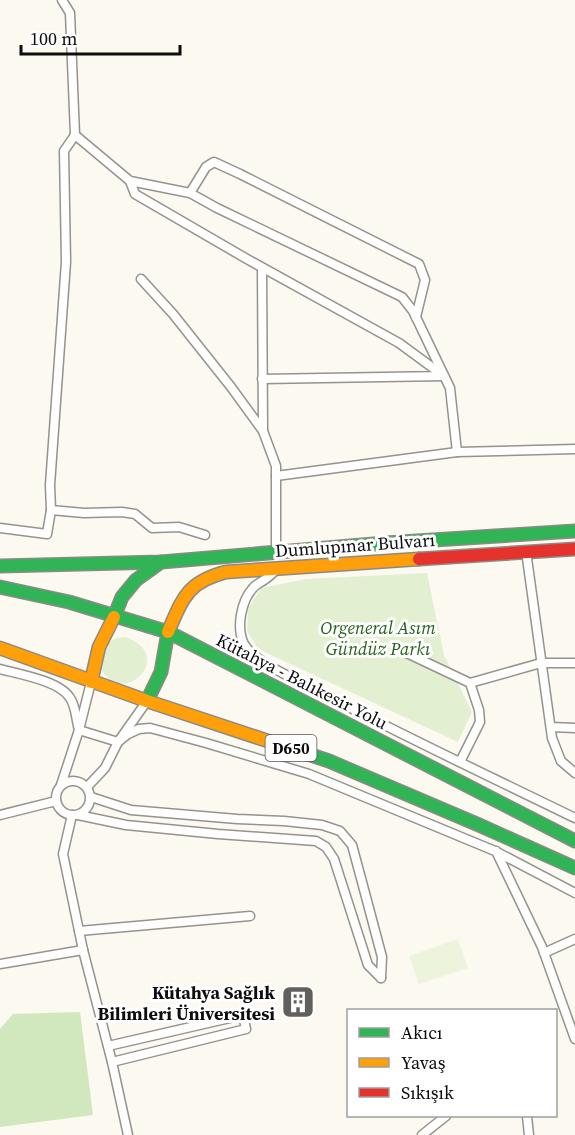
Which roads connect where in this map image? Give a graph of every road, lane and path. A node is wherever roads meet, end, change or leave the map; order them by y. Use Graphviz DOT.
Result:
graph roads {
  1 [pos="62,0"];
  2 [pos="75,135"];
  3 [pos="130,181"];
  4 [pos="190,193"];
  5 [pos="262,268"];
  6 [pos="141,279"];
  7 [pos="416,318"];
  8 [pos="444,376"];
  9 [pos="262,379"];
  10 [pos="263,431"];
  11 [pos="575,449"];
  12 [pos="457,452"];
  13 [pos="276,476"];
  14 [pos="51,510"];
  15 [pos="0,528"];
  16 [pos="575,531"];
  17 [pos="205,535"];
  18 [pos="575,549"];
  19 [pos="526,551"];
  20 [pos="276,554"];
  21 [pos="160,562"];
  22 [pos="0,566"];
  23 [pos="278,568"];
  24 [pos="0,587"];
  25 [pos="114,617"];
  26 [pos="168,632"];
  27 [pos="0,648"];
  28 [pos="396,648"];
  29 [pos="541,663"];
  30 [pos="575,663"];
  31 [pos="0,669"];
  32 [pos="92,682"];
  33 [pos="470,683"];
  34 [pos="147,701"];
  35 [pos="138,713"];
  36 [pos="551,727"];
  37 [pos="150,728"];
  38 [pos="575,728"];
  39 [pos="79,730"];
  40 [pos="118,742"];
  41 [pos="460,762"];
  42 [pos="575,773"];
  43 [pos="61,785"];
  44 [pos="87,787"];
  45 [pos="91,797"];
  46 [pos="56,801"];
  47 [pos="0,815"];
  48 [pos="75,815"];
  49 [pos="575,818"];
  50 [pos="575,841"];
  51 [pos="495,851"];
  52 [pos="575,868"];
  53 [pos="575,893"];
  54 [pos="250,916"];
  55 [pos="79,932"];
  56 [pos="575,939"];
  57 [pos="83,950"];
  58 [pos="544,953"];
  59 [pos="0,964"];
  60 [pos="575,1039"];
  61 [pos="108,1046"];
  62 [pos="112,1062"];
  63 [pos="445,1117"];
  64 [pos="527,1117"];
  65 [pos="128,1135"];
  66 [pos="422,1135"];
  67 [pos="529,1135"];
  1 -- 2 [label="street"];
  2 -- 3 [label="street"];
  2 -- 14 [label="street"];
  3 -- 4 [label="street"];
  3 -- 5 [label="street"];
  4 -- 7 [label="street"];
  4 -- 7 [label="street"];
  5 -- 8 [label="street"];
  5 -- 9 [label="street"];
  6 -- 10 [label="street"];
  7 -- 8 [label="street"];
  8 -- 9 [label="street"];
  8 -- 12 [label="street"];
  9 -- 10 [label="street"];
  10 -- 13 [label="street"];
  11 -- 12 [label="street"];
  12 -- 13 [label="street"];
  13 -- 20 [label="street"];
  14 -- 15 [label="street"];
  14 -- 17 [label="street"];
  16 -- 20 [label="main road, Dumlupınar Bulvarı"];
  18 -- 19 [label="main road, Dumlupınar Bulvarı"];
  19 -- 23 [label="main road, Dumlupınar Bulvarı"];
  19 -- 29 [label="street"];
  20 -- 21 [label="main road, Dumlupınar Bulvarı"];
  21 -- 22 [label="main road, Dumlupınar Bulvarı"];
  21 -- 25 [label="main road"];
  23 -- 26 [label="main road, Dumlupınar Bulvarı"];
  23 -- 41 [label="street"];
  24 -- 25 [label="main road, Kütahya - Balıkesir Yolu / D650"];
  25 -- 26 [label="main road, Kütahya - Balıkesir Yolu / D650"];
  25 -- 32 [label="main road"];
  26 -- 34 [label="main road, Dumlupınar Bulvarı"];
  26 -- 50 [label="main road, Kütahya - Balıkesir Yolu / D650"];
  27 -- 32 [label="main road, D650"];
  28 -- 33 [label="street"];
  29 -- 30 [label="street"];
  29 -- 33 [label="street"];
  29 -- 36 [label="street"];
  31 -- 39 [label="street"];
  32 -- 34 [label="main road, D650"];
  32 -- 39 [label="street"];
  33 -- 41 [label="street"];
  34 -- 35 [label="street"];
  34 -- 52 [label="main road, D650"];
  35 -- 37 [label="street"];
  35 -- 40 [label="street"];
  36 -- 38 [label="street"];
  36 -- 42 [label="street"];
  37 -- 40 [label="street"];
  37 -- 51 [label="street"];
  39 -- 40 [label="street"];
  39 -- 43 [label="street"];
  40 -- 44 [label="street"];
  41 -- 49 [label="street"];
  43 -- 44 [label="street"];
  43 -- 46 [label="street"];
  44 -- 45 [label="street"];
  45 -- 48 [label="street"];
  45 -- 48 [label="street"];
  46 -- 47 [label="street"];
  46 -- 48 [label="street"];
  48 -- 55 [label="street"];
  51 -- 53 [label="street"];
  51 -- 58 [label="street"];
  54 -- 55 [label="street"];
  55 -- 57 [label="street"];
  56 -- 58 [label="street"];
  57 -- 59 [label="street"];
  57 -- 61 [label="street"];
  58 -- 60 [label="street"];
  61 -- 62 [label="street"];
  61 -- 62 [label="street"];
  62 -- 65 [label="street"];
  63 -- 66 [label="street"];
  64 -- 67 [label="street"];
}
